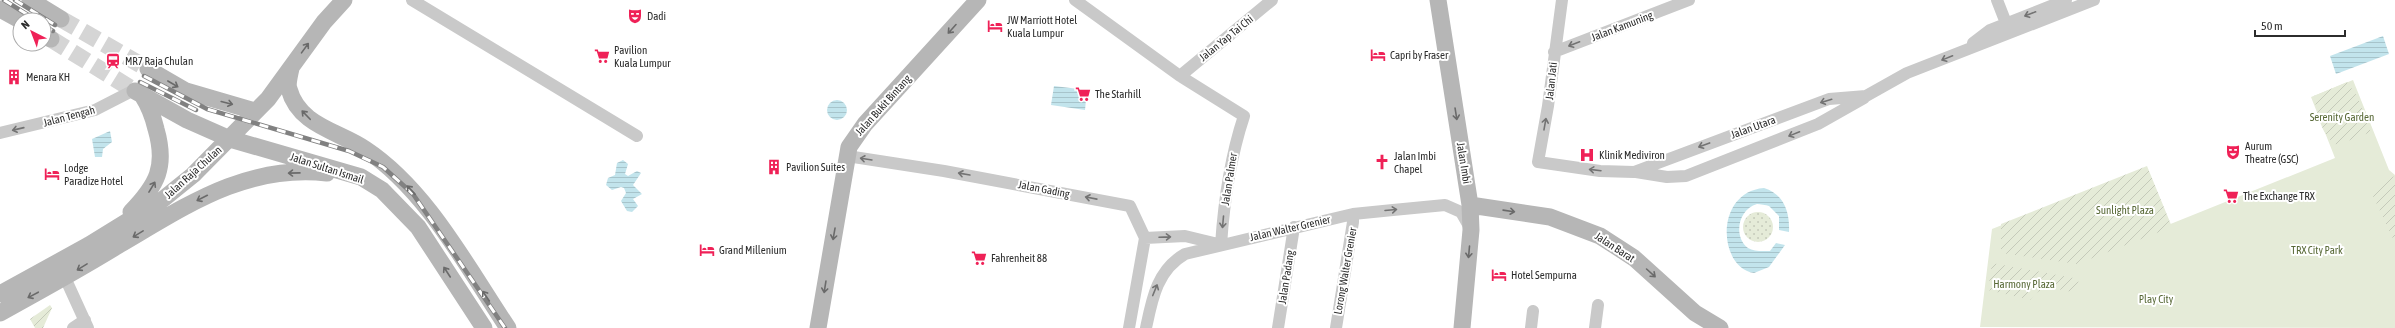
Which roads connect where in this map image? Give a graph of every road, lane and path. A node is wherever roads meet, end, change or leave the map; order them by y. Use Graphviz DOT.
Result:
graph roads {
  1 [pos="30,0"];
  2 [pos="344,0"];
  3 [pos="412,0"];
  4 [pos="978,0"];
  5 [pos="1075,0"];
  6 [pos="1272,0"];
  7 [pos="1438,0"];
  8 [pos="1562,0"];
  9 [pos="1689,0"];
  10 [pos="1997,0"];
  11 [pos="2066,0"];
  12 [pos="2094,0"];
  13 [pos="0,9"];
  14 [pos="12,16"];
  15 [pos="61,19"];
  16 [pos="2006,23"];
  17 [pos="1554,52"];
  18 [pos="1963,52"];
  19 [pos="290,68"];
  20 [pos="148,69"];
  21 [pos="1180,76"];
  22 [pos="137,92"];
  23 [pos="1866,96"];
  24 [pos="255,111"];
  25 [pos="0,133"];
  26 [pos="637,136"];
  27 [pos="230,139"];
  28 [pos="847,156"];
  29 [pos="1538,162"];
  30 [pos="1634,172"];
  31 [pos="361,177"];
  32 [pos="1470,205"];
  33 [pos="1353,214"];
  34 [pos="1294,227"];
  35 [pos="1471,230"];
  36 [pos="105,234"];
  37 [pos="1145,238"];
  38 [pos="1221,245"];
  39 [pos="61,270"];
  40 [pos="0,294"];
  41 [pos="1598,305"];
  42 [pos="1533,311"];
  43 [pos="0,313"];
  44 [pos="87,324"];
  45 [pos="1718,327"];
  46 [pos="73,328"];
  47 [pos="484,328"];
  48 [pos="508,328"];
  49 [pos="818,328"];
  50 [pos="1129,328"];
  51 [pos="1146,328"];
  52 [pos="1278,328"];
  53 [pos="1336,328"];
  54 [pos="1462,328"];
  55 [pos="1531,328"];
  56 [pos="1596,328"];
  1 -- 15 [label="main road"];
  19 -- 2 [label="main road, Jalan Raja Chulan, one-way"];
  3 -- 26 [label="street"];
  4 -- 28 [label="main road, Jalan Bukit Bintang, one-way"];
  5 -- 21 [label="street"];
  6 -- 21 [label="street, Jalan Yap Tai Chi"];
  7 -- 32 [label="main road, Jalan Imbi, one-way"];
  8 -- 17 [label="street, Jalan Jati"];
  9 -- 17 [label="street, Jalan Kamuning, one-way"];
  10 -- 16 [label="street"];
  11 -- 16 [label="street, Jalan Utara, one-way"];
  12 -- 18 [label="street, Jalan Utara"];
  13 -- 14 [label="main road"];
  16 -- 18 [label="street, Jalan Utara"];
  29 -- 17 [label="street, Jalan Jati, one-way"];
  18 -- 23 [label="street, Jalan Utara, one-way"];
  19 -- 24 [label="main road, Jalan Raja Chulan"];
  48 -- 19 [label="main road, one-way"];
  20 -- 24 [label="main road, one-way"];
  21 -- 38 [label="street, Jalan Palmer, one-way"];
  22 -- 25 [label="street, Jalan Tengah, one-way"];
  22 -- 27 [label="main road, Jalan Sultan Ismail"];
  36 -- 22 [label="main road, one-way"];
  23 -- 30 [label="street, Jalan Utara, one-way"];
  23 -- 30 [label="street, one-way"];
  24 -- 27 [label="main road, Jalan Raja Chulan"];
  27 -- 31 [label="main road, Jalan Sultan Ismail"];
  27 -- 36 [label="main road, Jalan Raja Chulan"];
  37 -- 28 [label="street, Jalan Gading, one-way"];
  28 -- 49 [label="main road, Jalan Bukit Bintang, one-way"];
  30 -- 29 [label="street, Jalan Utara, one-way"];
  31 -- 39 [label="main road, Jalan Raja Chulan, one-way"];
  47 -- 31 [label="main road, Jalan Sultan Ismail, one-way"];
  32 -- 35 [label="main road, Jalan Imbi"];
  32 -- 45 [label="main road, Jalan Barat, one-way"];
  33 -- 34 [label="street, Jalan Walter Grenier"];
  33 -- 35 [label="street, Jalan Walter Grenier, one-way"];
  33 -- 53 [label="street, Lorong Walter Grenier"];
  34 -- 38 [label="street, Jalan Walter Grenier"];
  34 -- 52 [label="street, Jalan Padang"];
  35 -- 54 [label="main road, Jalan Imbi, one-way"];
  36 -- 39 [label="main road, Jalan Raja Chulan"];
  37 -- 38 [label="street, one-way"];
  37 -- 50 [label="street"];
  51 -- 38 [label="street, Jalan Walter Grenier, one-way"];
  39 -- 40 [label="main road, Jalan Raja Chulan"];
  39 -- 43 [label="main road, Jalan Raja Chulan, one-way"];
  39 -- 44 [label="street"];
  41 -- 56 [label="street"];
  42 -- 55 [label="street"];
  44 -- 46 [label="street"];
}
